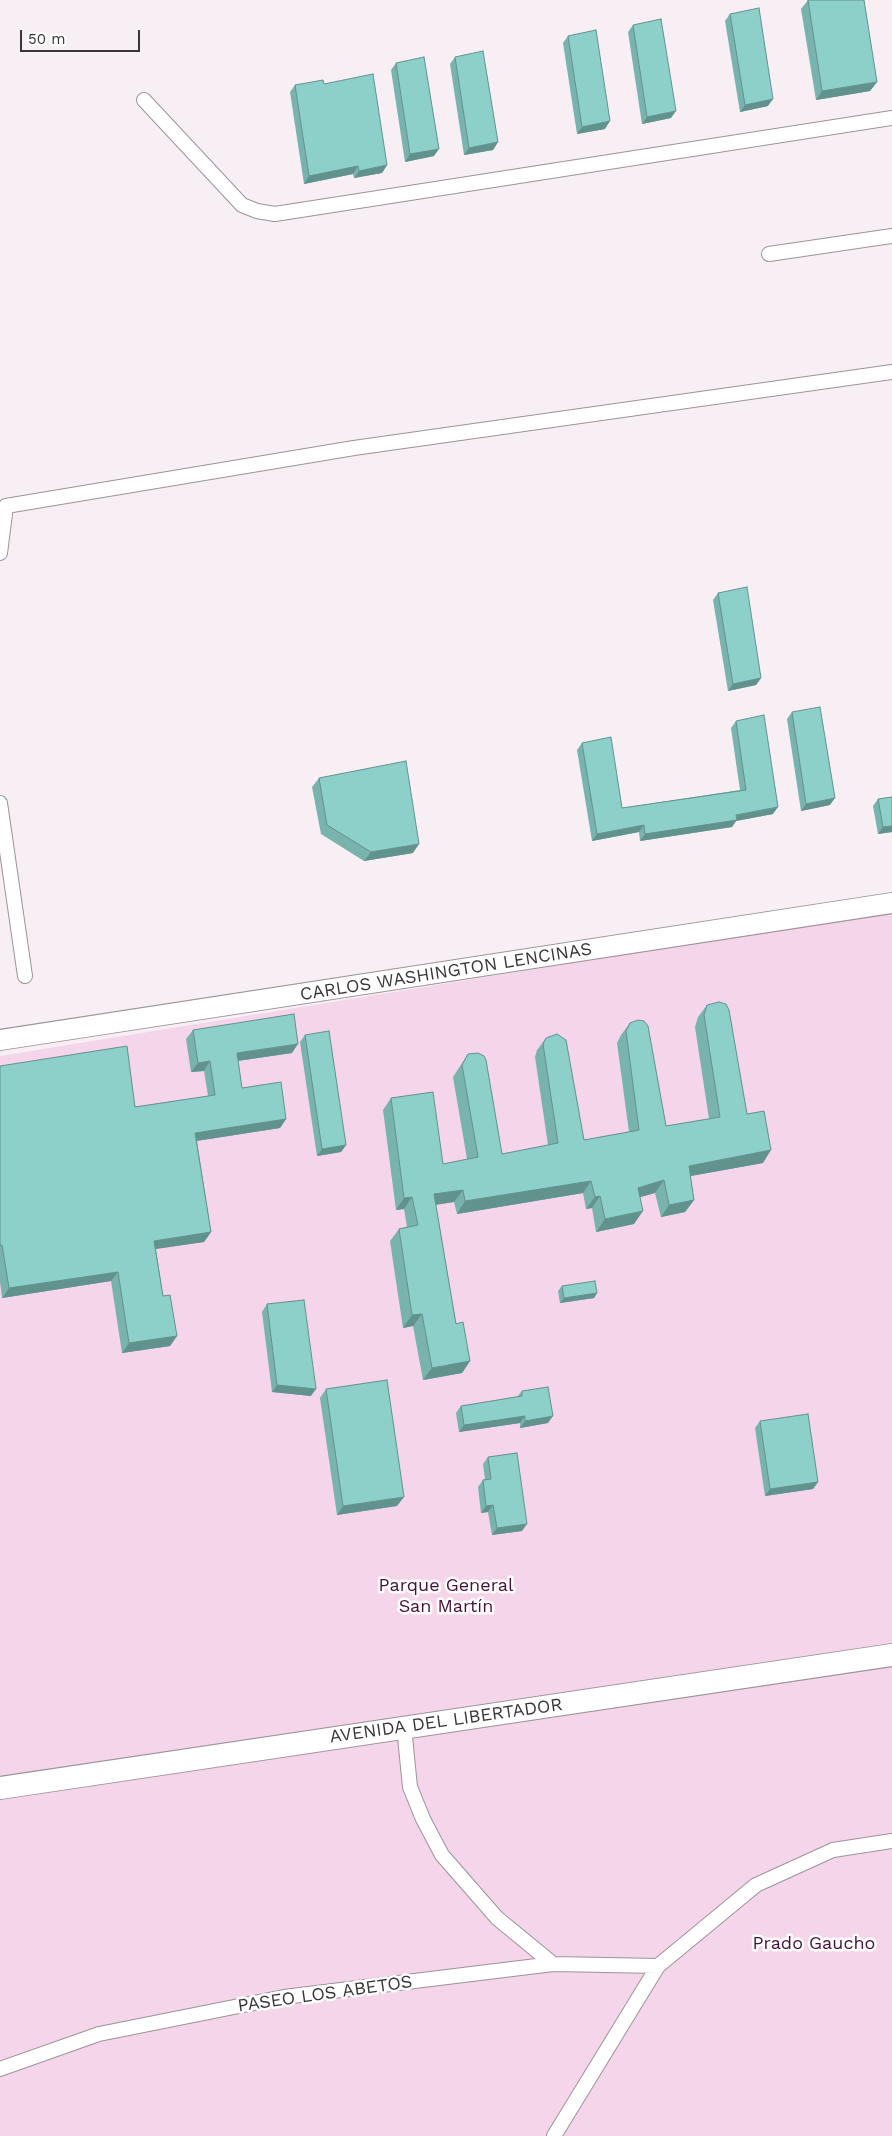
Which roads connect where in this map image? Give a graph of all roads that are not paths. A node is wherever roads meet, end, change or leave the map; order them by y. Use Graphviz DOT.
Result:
graph roads {
  1 [pos="144,100"];
  2 [pos="892,118"];
  3 [pos="892,236"];
  4 [pos="769,254"];
  5 [pos="892,372"];
  6 [pos="0,553"];
  7 [pos="0,804"];
  8 [pos="892,903"];
  9 [pos="25,976"];
  10 [pos="0,1040"];
  11 [pos="892,1655"];
  12 [pos="404,1727"];
  13 [pos="0,1788"];
  14 [pos="892,1841"];
  15 [pos="552,1964"];
  16 [pos="658,1966"];
  17 [pos="0,2069"];
  18 [pos="554,2136"];
  1 -- 2 [label="street"];
  3 -- 4 [label="street"];
  5 -- 6 [label="street"];
  7 -- 9 [label="street"];
  8 -- 10 [label="main road, CARLOS WASHINGTON LENCINAS"];
  11 -- 12 [label="main road, AVENIDA DEL LIBERTADOR"];
  12 -- 13 [label="main road, AVENIDA DEL LIBERTADOR"];
  12 -- 15 [label="street"];
  14 -- 16 [label="street"];
  15 -- 16 [label="street, PASEO LOS ABETOS"];
  15 -- 17 [label="street, PASEO LOS ABETOS"];
  16 -- 18 [label="street"];
}
